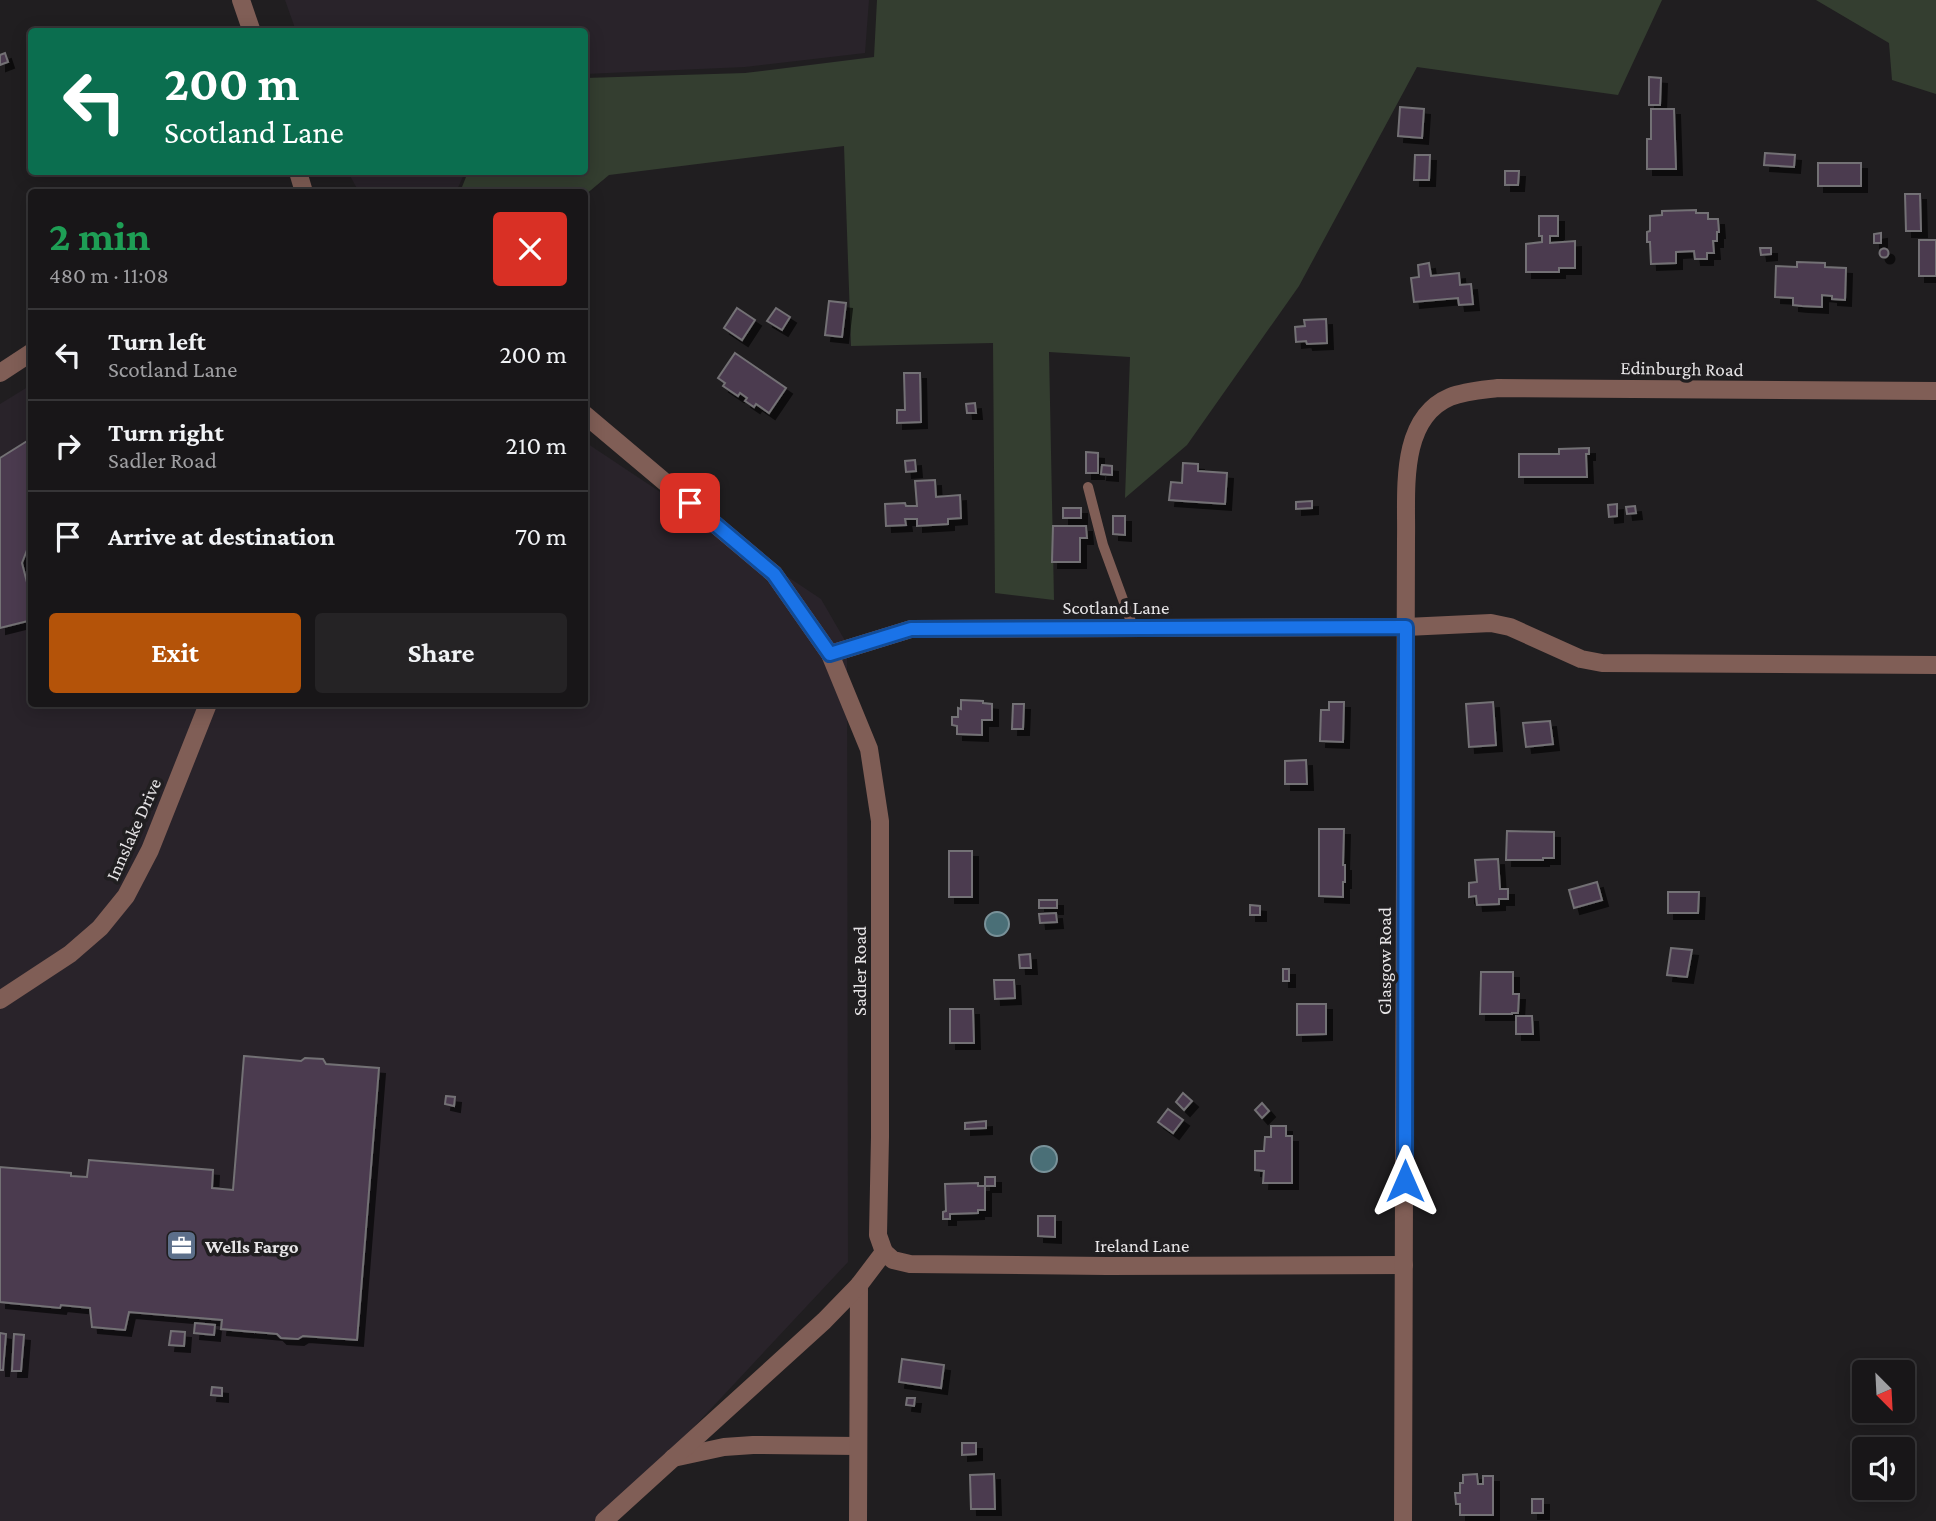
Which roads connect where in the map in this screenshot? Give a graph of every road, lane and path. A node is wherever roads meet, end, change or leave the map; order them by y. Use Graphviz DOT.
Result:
graph roads {
  1 [pos="241,0"];
  2 [pos="251,28"];
  3 [pos="28,355"];
  4 [pos="0,373"];
  5 [pos="1936,391"];
  6 [pos="1432,408"];
  7 [pos="588,417"];
  8 [pos="1088,487"];
  9 [pos="1133,627"];
  10 [pos="1406,627"];
  11 [pos="830,654"];
  12 [pos="1936,666"];
  13 [pos="207,707"];
  14 [pos="0,1000"];
  15 [pos="884,1252"];
  16 [pos="1404,1265"];
  17 [pos="859,1285"];
  18 [pos="858,1446"];
  19 [pos="673,1458"];
  20 [pos="604,1521"];
  21 [pos="858,1521"];
  22 [pos="1403,1521"];
  1 -- 2 [label="street"];
  3 -- 4 [label="street"];
  5 -- 6 [label="street, Edinburgh Road"];
  6 -- 10 [label="street, Glasgow Road"];
  7 -- 11 [label="street, Sadler Road"];
  8 -- 9 [label="lane"];
  9 -- 10 [label="street, Scotland Lane"];
  9 -- 11 [label="street, Scotland Lane"];
  10 -- 12 [label="street, Scotland Lane"];
  10 -- 16 [label="street, Glasgow Road"];
  11 -- 15 [label="street, Sadler Road"];
  13 -- 14 [label="street, Innslake Drive"];
  15 -- 16 [label="street, Ireland Lane"];
  15 -- 17 [label="street"];
  16 -- 22 [label="street, Glasgow Road"];
  17 -- 18 [label="street"];
  17 -- 19 [label="street"];
  18 -- 19 [label="street"];
  18 -- 21 [label="street"];
  19 -- 20 [label="street"];
}
